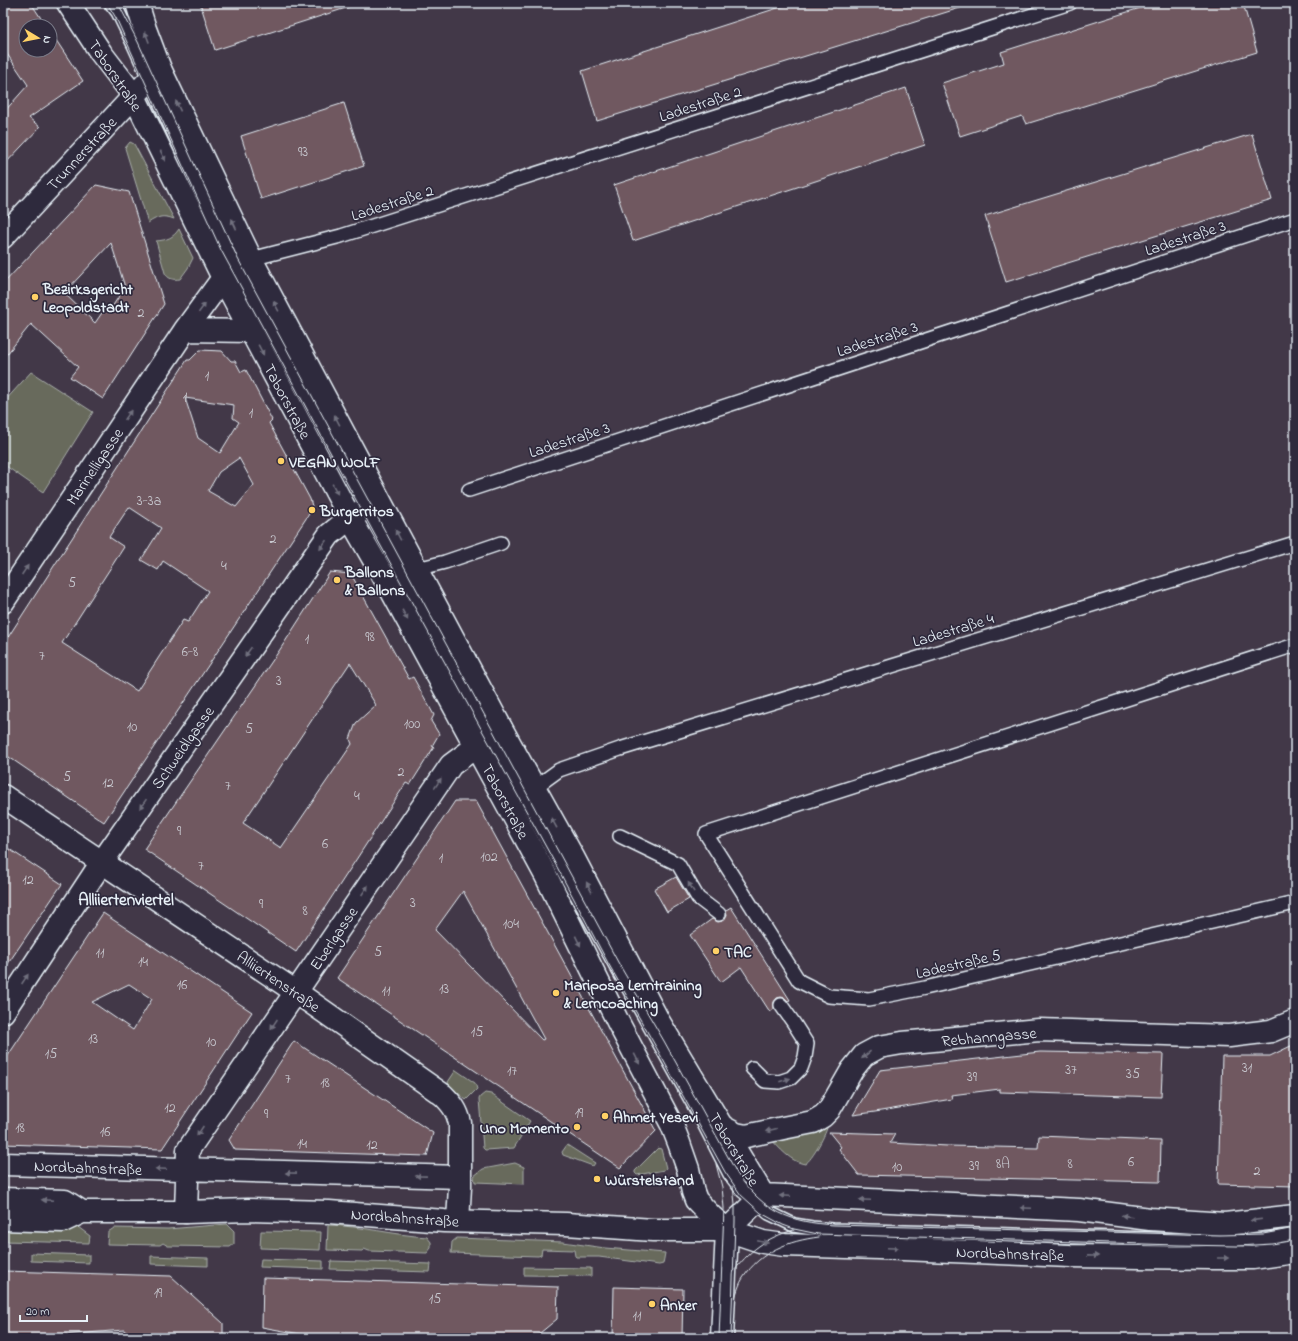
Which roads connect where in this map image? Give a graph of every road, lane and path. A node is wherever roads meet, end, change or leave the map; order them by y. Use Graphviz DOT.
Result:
graph roads {
  1 [pos="68,3"];
  2 [pos="112,3"];
  3 [pos="137,3"];
  4 [pos="1070,3"];
  5 [pos="155,75"];
  6 [pos="134,96"];
  7 [pos="1295,219"];
  8 [pos="3,237"];
  9 [pos="237,269"];
  10 [pos="185,330"];
  11 [pos="251,331"];
  12 [pos="469,490"];
  13 [pos="365,509"];
  14 [pos="1295,542"];
  15 [pos="501,544"];
  16 [pos="403,577"];
  17 [pos="3,602"];
  18 [pos="1295,645"];
  19 [pos="489,736"];
  20 [pos="3,796"];
  21 [pos="522,796"];
  22 [pos="620,836"];
  23 [pos="102,862"];
  24 [pos="1295,903"];
  25 [pos="719,914"];
  26 [pos="296,992"];
  27 [pos="781,1005"];
  28 [pos="3,1012"];
  29 [pos="1295,1021"];
  30 [pos="752,1068"];
  31 [pos="721,1126"];
  32 [pos="3,1164"];
  33 [pos="187,1170"];
  34 [pos="460,1177"];
  35 [pos="759,1198"];
  36 [pos="3,1199"];
  37 [pos="82,1212"];
  38 [pos="186,1212"];
  39 [pos="1295,1216"];
  40 [pos="3,1219"];
  41 [pos="458,1221"];
  42 [pos="727,1230"];
  43 [pos="1295,1235"];
  44 [pos="1295,1252"];
  45 [pos="722,1338"];
  1 -- 6 [label="main road, Taborstraße"];
  2 -- 5 [label="lane, Taborstraße"];
  5 -- 3 [label="main road, Taborstraße, one-way"];
  4 -- 9 [label="lane, Ladestraße 2"];
  5 -- 6 [label="main road, Trunnerstraße"];
  5 -- 9 [label="main road, Taborstraße"];
  6 -- 8 [label="main road, Trunnerstraße"];
  6 -- 9 [label="main road, Taborstraße, one-way"];
  7 -- 12 [label="lane, Ladestraße 3"];
  10 -- 9 [label="main road, Marinelligasse, one-way"];
  9 -- 11 [label="main road, Taborstraße"];
  9 -- 13 [label="main road, Taborstraße"];
  10 -- 11 [label="main road"];
  17 -- 10 [label="main road, Marinelligasse, one-way"];
  11 -- 13 [label="main road, Taborstraße, one-way"];
  13 -- 16 [label="main road, Taborstraße"];
  16 -- 13 [label="main road, Taborstraße, one-way"];
  13 -- 23 [label="main road, Schweidlgasse, one-way"];
  14 -- 21 [label="lane, Ladestraße 4"];
  15 -- 16 [label="lane"];
  16 -- 19 [label="main road, Taborstraße"];
  16 -- 19 [label="main road, Taborstraße"];
  18 -- 24 [label="lane, Ladestraße 5"];
  19 -- 21 [label="main road, Taborstraße"];
  19 -- 21 [label="main road, Taborstraße"];
  26 -- 19 [label="main road, Eberlgasse, one-way"];
  20 -- 23 [label="main road, Alliiertenstraße"];
  31 -- 21 [label="main road, Taborstraße, one-way"];
  21 -- 35 [label="lane, Taborstraße"];
  21 -- 42 [label="main road, Taborstraße, one-way"];
  25 -- 22 [label="lane, one-way"];
  23 -- 26 [label="main road, Alliiertenstraße"];
  28 -- 23 [label="main road, Schweidlgasse, one-way"];
  26 -- 33 [label="main road, Eberlgasse, one-way"];
  26 -- 34 [label="main road, Alliiertenstraße"];
  30 -- 27 [label="lane, one-way"];
  29 -- 31 [label="main road, Rebhanngasse, one-way"];
  31 -- 35 [label="main road, Taborstraße"];
  33 -- 32 [label="main road, Nordbahnstraße, one-way"];
  34 -- 33 [label="main road, Nordbahnstraße, one-way"];
  33 -- 38 [label="main road, Eberlgasse"];
  34 -- 41 [label="main road, Alliiertenstraße"];
  39 -- 35 [label="main road, one-way"];
  35 -- 42 [label="main road"];
  35 -- 43 [label="lane, Nordbahnstraße"];
  37 -- 36 [label="main road, one-way"];
  37 -- 38 [label="main road, Nordbahnstraße"];
  37 -- 40 [label="main road, Nordbahnstraße"];
  38 -- 41 [label="main road, Nordbahnstraße"];
  41 -- 42 [label="main road, Nordbahnstraße"];
  42 -- 44 [label="main road, Nordbahnstraße, one-way"];
  42 -- 45 [label="main road"];
}
